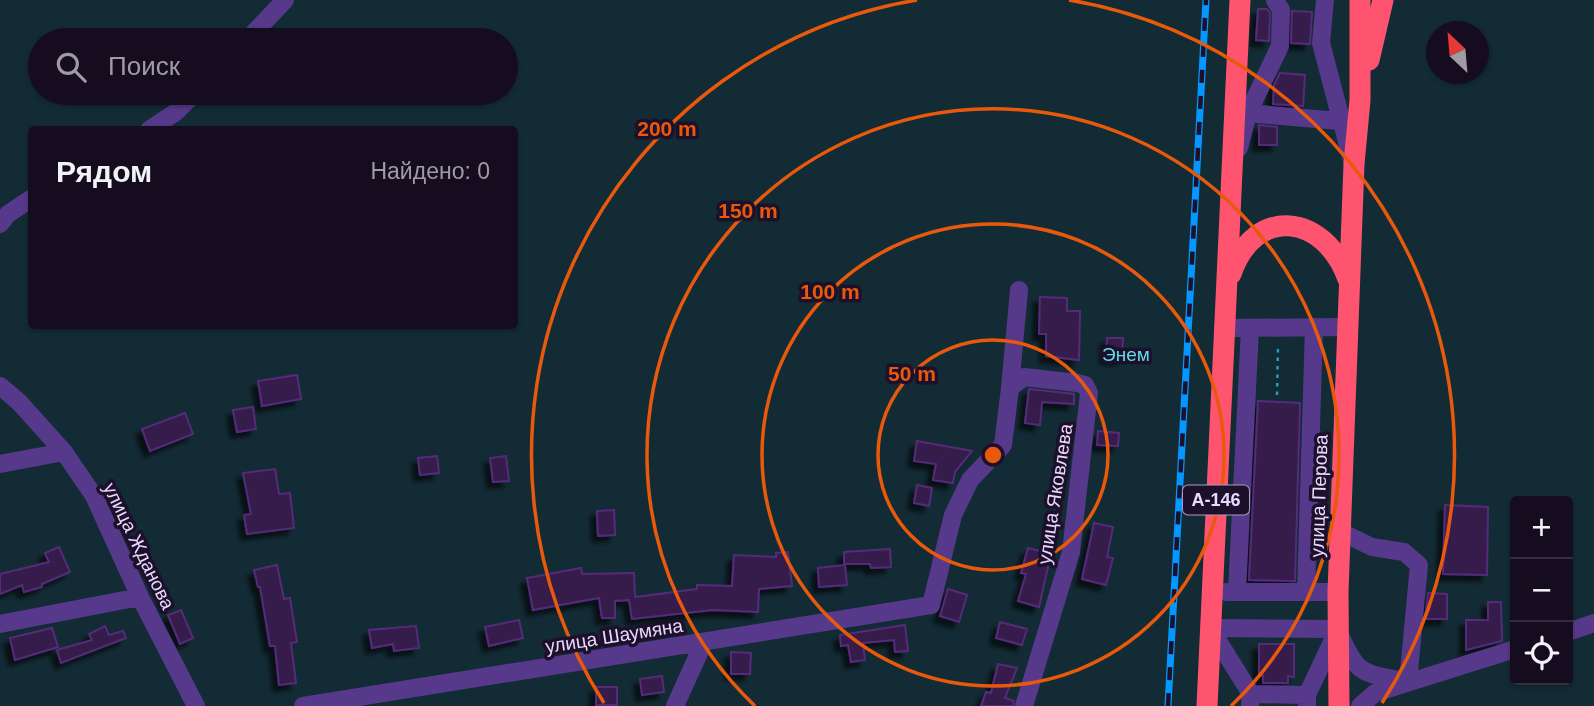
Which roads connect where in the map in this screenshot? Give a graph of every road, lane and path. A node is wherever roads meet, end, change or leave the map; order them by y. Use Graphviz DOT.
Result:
graph roads {
  1 [pos="285,0"];
  2 [pos="1240,0"];
  3 [pos="1275,0"];
  4 [pos="1325,0"];
  5 [pos="1360,0"];
  6 [pos="1383,0"];
  7 [pos="258,28"];
  8 [pos="1360,100"];
  9 [pos="183,105"];
  10 [pos="1248,113"];
  11 [pos="1339,121"];
  12 [pos="155,126"];
  13 [pos="1354,164"];
  14 [pos="1230,182"];
  15 [pos="28,200"];
  16 [pos="0,201"];
  17 [pos="28,201"];
  18 [pos="0,224"];
  19 [pos="1351,288"];
  20 [pos="1019,290"];
  21 [pos="1224,294"];
  22 [pos="1314,327"];
  23 [pos="1349,327"];
  24 [pos="1223,328"];
  25 [pos="1250,328"];
  26 [pos="1279,328"];
  27 [pos="0,386"];
  28 [pos="1010,387"];
  29 [pos="1277,395"];
  30 [pos="64,452"];
  31 [pos="0,464"];
  32 [pos="1341,532"];
  33 [pos="1212,592"];
  34 [pos="1237,592"];
  35 [pos="1306,592"];
  36 [pos="1338,592"];
  37 [pos="140,597"];
  38 [pos="0,624"];
  39 [pos="1594,624"];
  40 [pos="1210,628"];
  41 [pos="1338,629"];
  42 [pos="1573,630"];
  43 [pos="705,642"];
  44 [pos="1510,651"];
  45 [pos="1408,682"];
  46 [pos="1251,700"];
  47 [pos="1307,700"];
  48 [pos="196,706"];
  49 [pos="303,706"];
  50 [pos="675,706"];
  51 [pos="1024,706"];
  52 [pos="1208,706"];
  53 [pos="1339,706"];
  54 [pos="1360,706"];
  1 -- 7 [label="street"];
  2 -- 14 [label="highway, А-146"];
  3 -- 10 [label="street"];
  4 -- 11 [label="street"];
  5 -- 8 [label="highway"];
  6 -- 8 [label="highway, А-146"];
  8 -- 13 [label="highway, А-146"];
  9 -- 12 [label="street"];
  10 -- 11 [label="street"];
  10 -- 14 [label="street"];
  11 -- 13 [label="street"];
  13 -- 19 [label="highway, А-146"];
  14 -- 21 [label="highway, А-146"];
  15 -- 16 [label="street"];
  17 -- 18 [label="street"];
  19 -- 21 [label="highway, А-146"];
  19 -- 23 [label="highway, улица Перова / А-146"];
  20 -- 28 [label="street"];
  21 -- 24 [label="highway, А-146"];
  22 -- 23 [label="street"];
  22 -- 26 [label="street"];
  22 -- 35 [label="street"];
  23 -- 32 [label="highway, улица Перова / А-146"];
  24 -- 25 [label="street"];
  24 -- 33 [label="highway, А-146"];
  25 -- 26 [label="street"];
  25 -- 34 [label="street"];
  26 -- 29 [label="path"];
  27 -- 30 [label="street, улица Жданова"];
  28 -- 43 [label="street, улица Шаумяна"];
  28 -- 51 [label="street, улица Яковлева"];
  30 -- 31 [label="street"];
  30 -- 37 [label="street, улица Жданова"];
  32 -- 36 [label="highway, улица Перова / А-146"];
  32 -- 45 [label="street"];
  33 -- 34 [label="street"];
  33 -- 40 [label="highway, А-146"];
  34 -- 35 [label="street"];
  35 -- 36 [label="street"];
  36 -- 41 [label="highway, улица Перова / А-146"];
  37 -- 38 [label="street"];
  37 -- 48 [label="street, улица Жданова"];
  39 -- 42 [label="street"];
  40 -- 41 [label="street"];
  40 -- 46 [label="street"];
  40 -- 52 [label="highway, А-146"];
  41 -- 45 [label="street"];
  41 -- 47 [label="street"];
  41 -- 53 [label="highway, улица Перова / А-146"];
  43 -- 49 [label="street, улица Шаумяна"];
  43 -- 50 [label="street"];
  44 -- 45 [label="street"];
  45 -- 54 [label="street"];
  46 -- 47 [label="street"];
}
